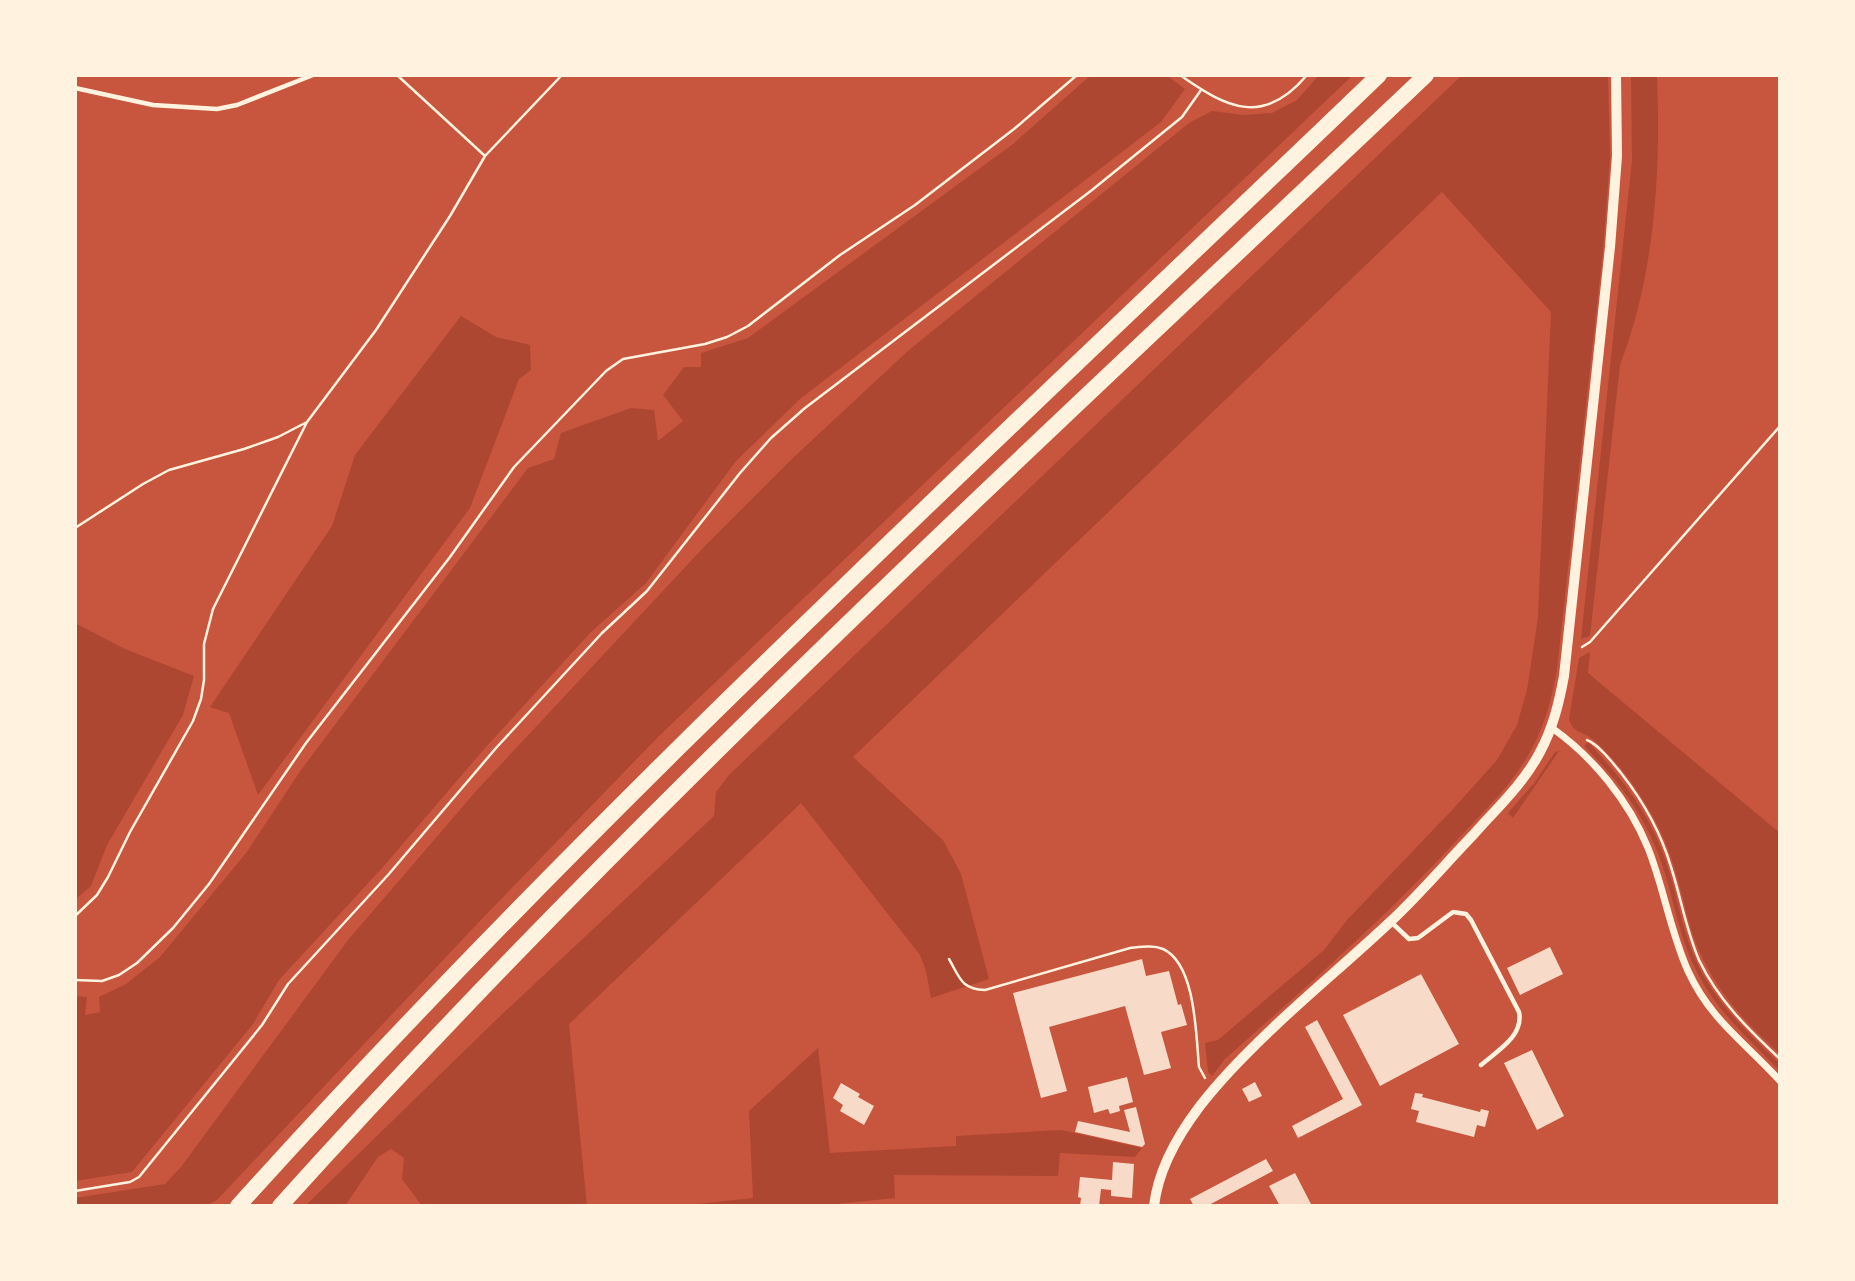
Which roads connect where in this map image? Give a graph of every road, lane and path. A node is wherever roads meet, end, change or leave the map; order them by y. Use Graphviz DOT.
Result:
graph roads {
  1 [pos="313,75"];
  2 [pos="397,75"];
  3 [pos="562,75"];
  4 [pos="1077,75"];
  5 [pos="1180,75"];
  6 [pos="1307,75"];
  7 [pos="1379,75"];
  8 [pos="1426,75"];
  9 [pos="1616,75"];
  10 [pos="75,88"];
  11 [pos="1201,90"];
  12 [pos="485,156"];
  13 [pos="307,422"];
  14 [pos="1780,426"];
  15 [pos="75,528"];
  16 [pos="1566,653"];
  17 [pos="1552,728"];
  18 [pos="1568,740"];
  19 [pos="75,916"];
  20 [pos="1391,922"];
  21 [pos="949,959"];
  22 [pos="75,980"];
  23 [pos="1780,1059"];
  24 [pos="1481,1065"];
  25 [pos="1780,1081"];
  26 [pos="1217,1084"];
  27 [pos="75,1191"];
  28 [pos="238,1206"];
  29 [pos="280,1206"];
  30 [pos="1154,1206"];
  1 -- 10 [label="lane"];
  2 -- 12 [label="path"];
  3 -- 12 [label="path"];
  4 -- 22 [label="path"];
  5 -- 11 [label="path"];
  6 -- 11 [label="path"];
  7 -- 28 [label="highway"];
  8 -- 29 [label="highway"];
  9 -- 16 [label="street"];
  11 -- 27 [label="path"];
  12 -- 13 [label="path"];
  13 -- 15 [label="path"];
  13 -- 19 [label="path"];
  14 -- 16 [label="path"];
  16 -- 17 [label="street"];
  17 -- 18 [label="street"];
  17 -- 20 [label="street"];
  18 -- 23 [label="path"];
  18 -- 25 [label="street"];
  20 -- 24 [label="lane"];
  20 -- 26 [label="street"];
  21 -- 26 [label="path"];
  26 -- 30 [label="street"];
}
